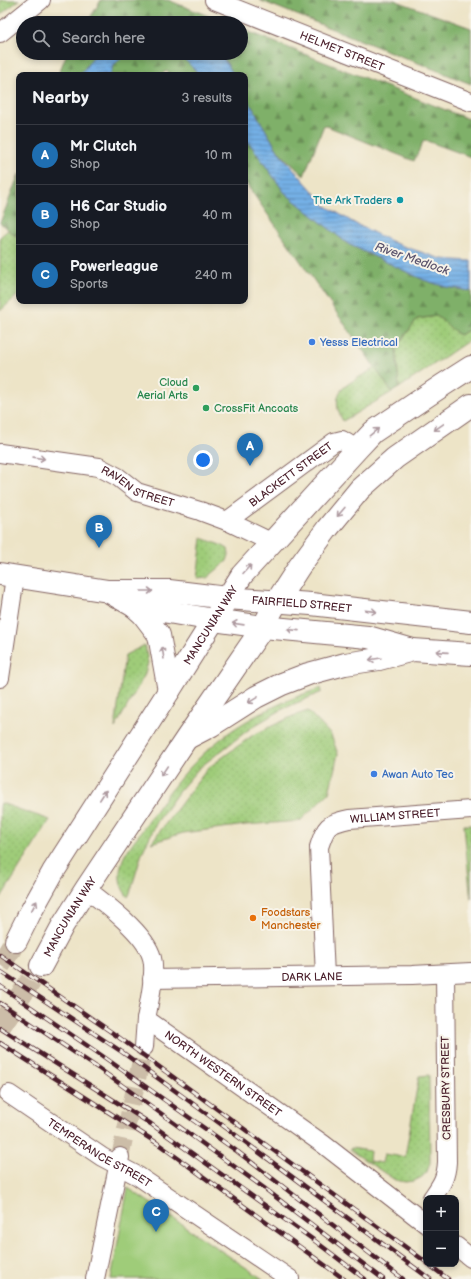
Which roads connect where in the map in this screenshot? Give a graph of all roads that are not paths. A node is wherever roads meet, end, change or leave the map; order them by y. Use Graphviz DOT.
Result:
graph roads {
  1 [pos="41,0"];
  2 [pos="214,0"];
  3 [pos="22,16"];
  4 [pos="16,21"];
  5 [pos="0,34"];
  6 [pos="471,102"];
  7 [pos="471,367"];
  8 [pos="471,405"];
  9 [pos="357,449"];
  10 [pos="0,453"];
  11 [pos="227,521"];
  12 [pos="271,542"];
  13 [pos="8,576"];
  14 [pos="108,591"];
  15 [pos="227,598"];
  16 [pos="277,601"];
  17 [pos="134,606"];
  18 [pos="214,620"];
  19 [pos="471,622"];
  20 [pos="263,627"];
  21 [pos="413,650"];
  22 [pos="471,654"];
  23 [pos="0,678"];
  24 [pos="169,691"];
  25 [pos="186,739"];
  26 [pos="471,810"];
  27 [pos="86,889"];
  28 [pos="16,940"];
  29 [pos="42,966"];
  30 [pos="471,972"];
  31 [pos="445,974"];
  32 [pos="325,976"];
  33 [pos="152,979"];
  34 [pos="146,1020"];
  35 [pos="144,1047"];
  36 [pos="9,1094"];
  37 [pos="119,1161"];
  38 [pos="434,1195"];
  39 [pos="423,1215"];
  40 [pos="459,1248"];
  41 [pos="471,1258"];
  42 [pos="96,1279"];
  43 [pos="290,1279"];
  1 -- 3 [label="street"];
  2 -- 6 [label="street, HELMET STREET"];
  4 -- 5 [label="street"];
  9 -- 7 [label="main road, MANCUNIAN WAY, one-way"];
  8 -- 16 [label="main road, MANCUNIAN WAY, one-way"];
  9 -- 11 [label="street, BLACKETT STREET"];
  9 -- 12 [label="main road, MANCUNIAN WAY"];
  10 -- 11 [label="street, RAVEN STREET, one-way"];
  11 -- 12 [label="street, RAVEN STREET"];
  15 -- 12 [label="main road, MANCUNIAN WAY, one-way"];
  13 -- 14 [label="main road, FAIRFIELD STREET"];
  13 -- 23 [label="street"];
  14 -- 15 [label="main road, FAIRFIELD STREET, one-way"];
  14 -- 17 [label="main road, FAIRFIELD STREET"];
  15 -- 16 [label="main road, FAIRFIELD STREET"];
  15 -- 18 [label="main road, MANCUNIAN WAY"];
  16 -- 19 [label="main road, FAIRFIELD STREET, one-way"];
  16 -- 20 [label="main road, MANCUNIAN WAY"];
  17 -- 18 [label="main road, FAIRFIELD STREET"];
  24 -- 17 [label="main road, one-way"];
  20 -- 18 [label="main road, FAIRFIELD STREET, one-way"];
  18 -- 24 [label="main road, MANCUNIAN WAY"];
  21 -- 20 [label="main road, FAIRFIELD STREET, one-way"];
  20 -- 25 [label="main road, MANCUNIAN WAY"];
  22 -- 21 [label="main road, FAIRFIELD STREET, one-way"];
  21 -- 25 [label="main road, FAIRFIELD STREET, one-way"];
  28 -- 24 [label="main road, MANCUNIAN WAY, one-way"];
  25 -- 27 [label="main road, MANCUNIAN WAY, one-way"];
  26 -- 32 [label="street, WILLIAM STREET"];
  27 -- 29 [label="main road, MANCUNIAN WAY"];
  27 -- 33 [label="street"];
  30 -- 31 [label="street, DARK LANE"];
  31 -- 32 [label="street, DARK LANE"];
  31 -- 38 [label="street, CRESBURY STREET"];
  32 -- 33 [label="street, DARK LANE"];
  33 -- 34 [label="street"];
  34 -- 35 [label="street"];
  34 -- 39 [label="street, NORTH WESTERN STREET"];
  36 -- 37 [label="street, TEMPERANCE STREET"];
  37 -- 42 [label="street"];
  37 -- 43 [label="street, TEMPERANCE STREET"];
  40 -- 41 [label="street"];
}
